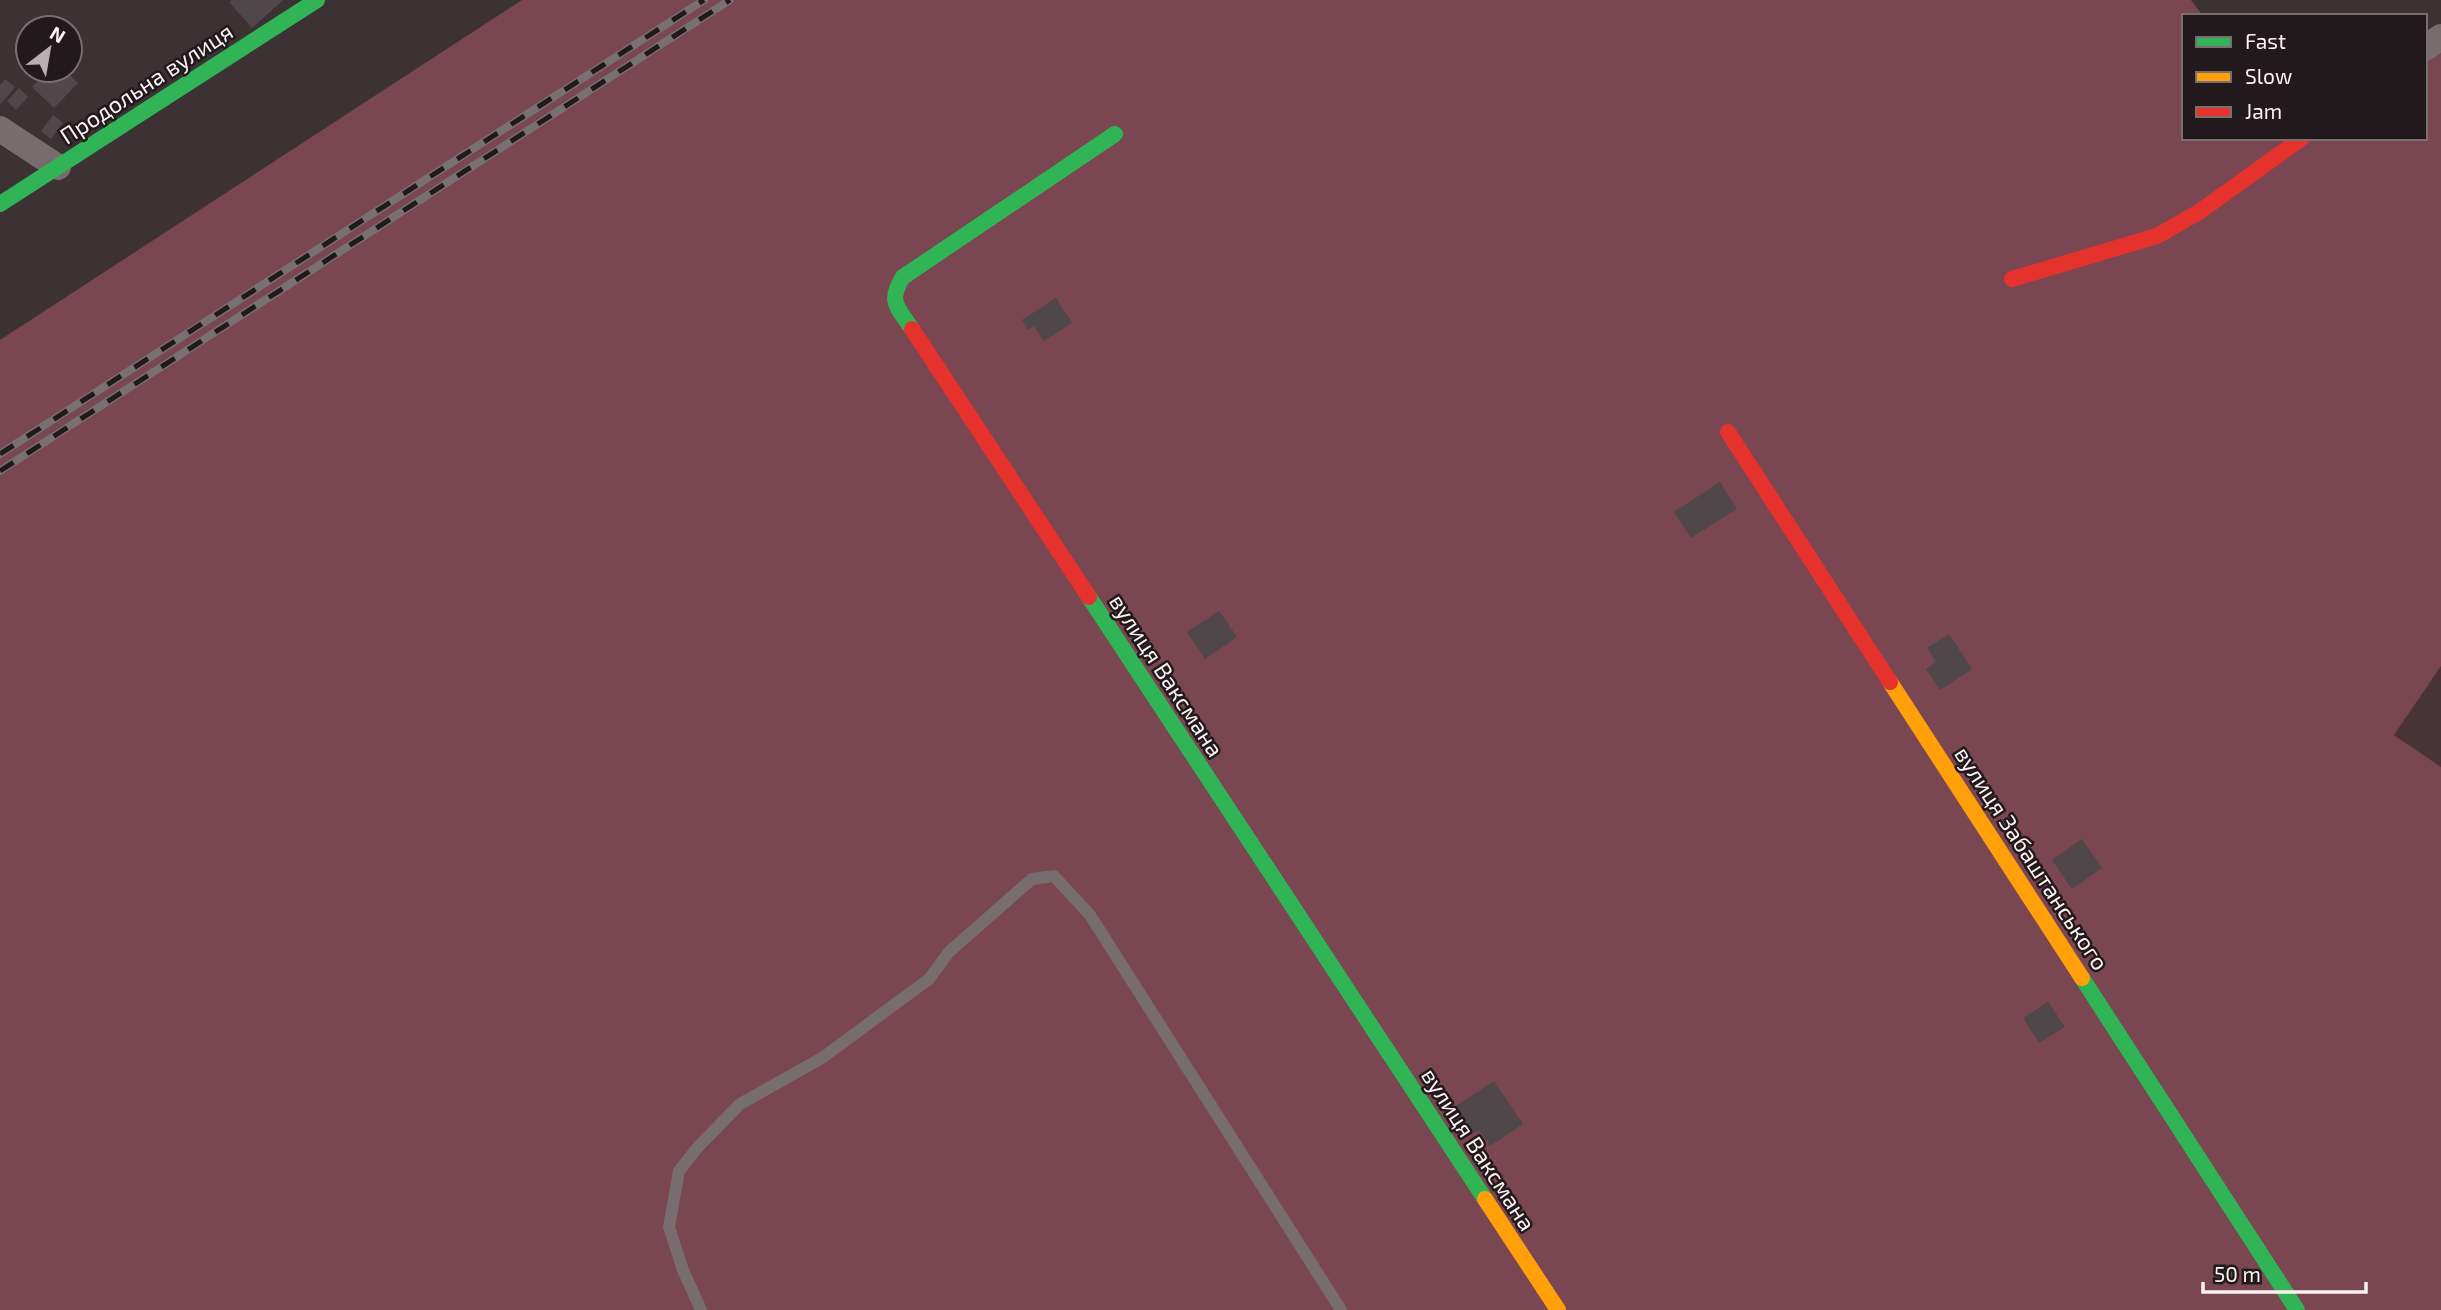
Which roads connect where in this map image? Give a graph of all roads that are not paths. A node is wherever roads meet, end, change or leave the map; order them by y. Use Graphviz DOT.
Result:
graph roads {
  1 [pos="317,0"];
  2 [pos="0,129"];
  3 [pos="1115,134"];
  4 [pos="2299,140"];
  5 [pos="58,167"];
  6 [pos="0,204"];
  7 [pos="2012,279"];
  8 [pos="1728,432"];
  9 [pos="701,1310"];
  10 [pos="1341,1310"];
  11 [pos="1558,1310"];
  12 [pos="2297,1310"];
  1 -- 5 [label="street, Продольна вулиця"];
  2 -- 5 [label="street"];
  3 -- 11 [label="street, вулиця Ваксмана"];
  4 -- 7 [label="street"];
  5 -- 6 [label="street, Продольна вулиця"];
  8 -- 12 [label="street, вулиця Забаштанського"];
  9 -- 10 [label="lane"];
}
